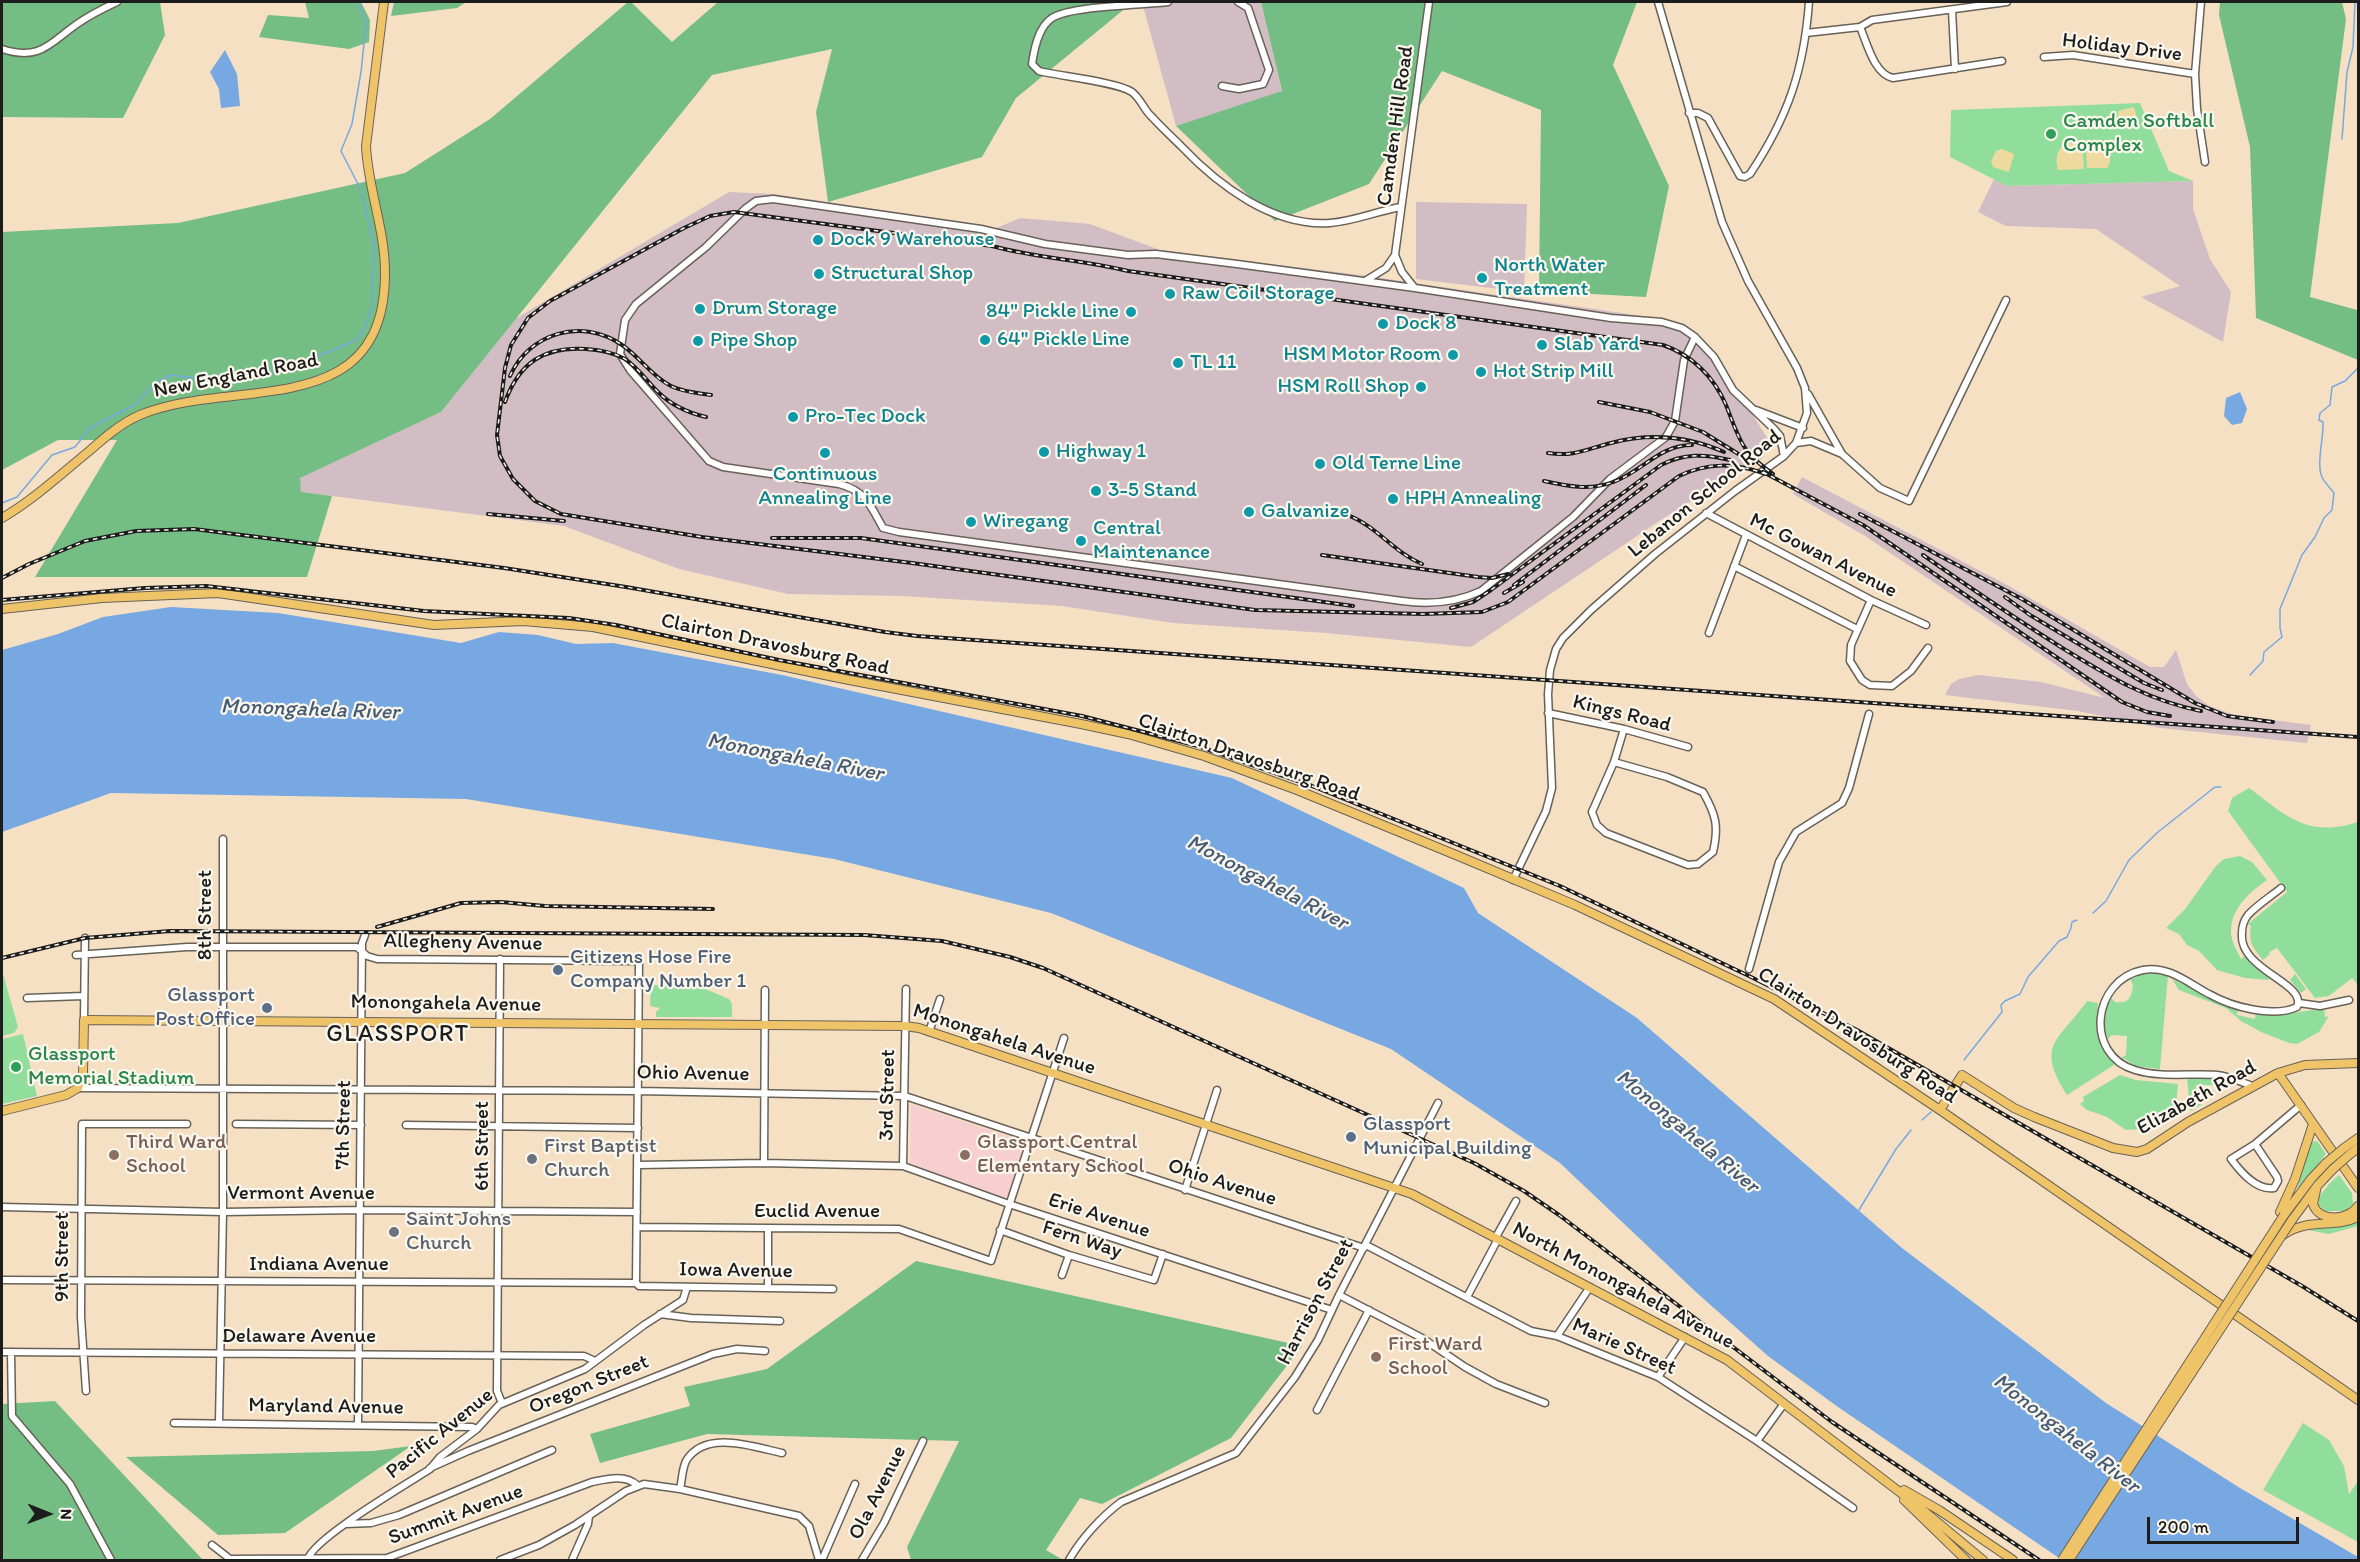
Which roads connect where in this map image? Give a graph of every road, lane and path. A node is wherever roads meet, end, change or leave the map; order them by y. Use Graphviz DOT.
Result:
graph roads {
  1 [pos="117,2"];
  2 [pos="384,2"];
  3 [pos="1168,2"];
  4 [pos="1238,2"];
  5 [pos="1429,2"];
  6 [pos="1658,2"];
  7 [pos="1809,2"];
  8 [pos="1997,2"];
  9 [pos="2007,2"];
  10 [pos="2201,2"];
  11 [pos="1953,9"];
  12 [pos="1860,27"];
  13 [pos="1806,33"];
  14 [pos="2,49"];
  15 [pos="2044,57"];
  16 [pos="2002,61"];
  17 [pos="1955,69"];
  18 [pos="2195,74"];
  19 [pos="1222,86"];
  20 [pos="1689,113"];
  21 [pos="2205,162"];
  22 [pos="1401,207"];
  23 [pos="1395,255"];
  24 [pos="1364,281"];
  25 [pos="1415,288"];
  26 [pos="2006,300"];
  27 [pos="1695,337"];
  28 [pos="1805,388"];
  29 [pos="1750,408"];
  30 [pos="1803,428"];
  31 [pos="1796,443"];
  32 [pos="1842,454"];
  33 [pos="1784,456"];
  34 [pos="1706,513"];
  35 [pos="2,518"];
  36 [pos="1746,535"];
  37 [pos="1734,566"];
  38 [pos="1871,600"];
  39 [pos="2,609"];
  40 [pos="1926,625"];
  41 [pos="1857,629"];
  42 [pos="1708,633"];
  43 [pos="1928,648"];
  44 [pos="1548,713"];
  45 [pos="1869,714"];
  46 [pos="1624,729"];
  47 [pos="1688,747"];
  48 [pos="1614,762"];
  49 [pos="223,839"];
  50 [pos="1514,880"];
  51 [pos="2280,888"];
  52 [pos="365,935"];
  53 [pos="85,938"];
  54 [pos="222,948"];
  55 [pos="362,950"];
  56 [pos="85,954"];
  57 [pos="76,955"];
  58 [pos="500,959"];
  59 [pos="1749,969"];
  60 [pos="906,989"];
  61 [pos="765,990"];
  62 [pos="84,996"];
  63 [pos="27,998"];
  64 [pos="940,999"];
  65 [pos="2349,1000"];
  66 [pos="2299,1004"];
  67 [pos="84,1020"];
  68 [pos="362,1020"];
  69 [pos="221,1021"];
  70 [pos="499,1023"];
  71 [pos="639,1023"];
  72 [pos="765,1024"];
  73 [pos="905,1026"];
  74 [pos="929,1032"];
  75 [pos="1064,1038"];
  76 [pos="2358,1063"];
  77 [pos="1053,1073"];
  78 [pos="2278,1073"];
  79 [pos="2252,1086"];
  80 [pos="78,1088"];
  81 [pos="222,1089"];
  82 [pos="361,1089"];
  83 [pos="1217,1090"];
  84 [pos="499,1091"];
  85 [pos="638,1091"];
  86 [pos="765,1093"];
  87 [pos="904,1096"];
  88 [pos="1438,1103"];
  89 [pos="2301,1105"];
  90 [pos="1940,1110"];
  91 [pos="2,1112"];
  92 [pos="187,1124"];
  93 [pos="236,1124"];
  94 [pos="2313,1124"];
  95 [pos="361,1125"];
  96 [pos="406,1125"];
  97 [pos="1206,1125"];
  98 [pos="499,1127"];
  99 [pos="638,1128"];
  100 [pos="1031,1138"];
  101 [pos="2358,1138"];
  102 [pos="2255,1144"];
  103 [pos="2358,1148"];
  104 [pos="2347,1152"];
  105 [pos="764,1163"];
  106 [pos="638,1165"];
  107 [pos="903,1166"];
  108 [pos="2330,1166"];
  109 [pos="2317,1186"];
  110 [pos="1394,1187"];
  111 [pos="2358,1188"];
  112 [pos="1185,1190"];
  113 [pos="1516,1201"];
  114 [pos="1010,1204"];
  115 [pos="2358,1206"];
  116 [pos="2,1207"];
  117 [pos="82,1208"];
  118 [pos="360,1210"];
  119 [pos="223,1212"];
  120 [pos="499,1212"];
  121 [pos="637,1212"];
  122 [pos="2282,1214"];
  123 [pos="2358,1216"];
  124 [pos="637,1227"];
  125 [pos="768,1228"];
  126 [pos="1000,1230"];
  127 [pos="1497,1238"];
  128 [pos="2280,1238"];
  129 [pos="1365,1246"];
  130 [pos="1163,1254"];
  131 [pos="1069,1255"];
  132 [pos="1062,1275"];
  133 [pos="2,1280"];
  134 [pos="82,1281"];
  135 [pos="220,1282"];
  136 [pos="359,1282"];
  137 [pos="498,1282"];
  138 [pos="638,1285"];
  139 [pos="687,1287"];
  140 [pos="1590,1287"];
  141 [pos="768,1288"];
  142 [pos="833,1288"];
  143 [pos="1340,1295"];
  144 [pos="1467,1297"];
  145 [pos="2222,1309"];
  146 [pos="1332,1310"];
  147 [pos="1369,1310"];
  148 [pos="660,1314"];
  149 [pos="635,1320"];
  150 [pos="780,1321"];
  151 [pos="644,1325"];
  152 [pos="1557,1336"];
  153 [pos="1685,1337"];
  154 [pos="82,1351"];
  155 [pos="765,1351"];
  156 [pos="2,1352"];
  157 [pos="11,1352"];
  158 [pos="220,1353"];
  159 [pos="358,1353"];
  160 [pos="497,1355"];
  161 [pos="595,1361"];
  162 [pos="1659,1377"];
  163 [pos="86,1391"];
  164 [pos="2358,1400"];
  165 [pos="502,1403"];
  166 [pos="1545,1403"];
  167 [pos="1783,1405"];
  168 [pos="1317,1410"];
  169 [pos="219,1422"];
  170 [pos="174,1423"];
  171 [pos="358,1424"];
  172 [pos="477,1429"];
  173 [pos="923,1441"];
  174 [pos="1757,1441"];
  175 [pos="552,1450"];
  176 [pos="782,1453"];
  177 [pos="430,1469"];
  178 [pos="1881,1478"];
  179 [pos="855,1484"];
  180 [pos="638,1485"];
  181 [pos="680,1489"];
  182 [pos="1853,1508"];
  183 [pos="589,1516"];
  184 [pos="1922,1518"];
  185 [pos="346,1524"];
  186 [pos="212,1545"];
  187 [pos="387,1559"];
  188 [pos="111,1560"];
  189 [pos="308,1560"];
  190 [pos="500,1560"];
  191 [pos="572,1560"];
  192 [pos="821,1560"];
  193 [pos="862,1560"];
  194 [pos="1069,1560"];
  195 [pos="1966,1560"];
  196 [pos="1974,1560"];
  197 [pos="1983,1560"];
  198 [pos="2013,1560"];
  199 [pos="2062,1560"];
  200 [pos="2069,1560"];
  1 -- 14 [label="street"];
  2 -- 35 [label="main road, New England Road"];
  3 -- 22 [label="street"];
  4 -- 19 [label="street"];
  5 -- 22 [label="street, Camden Hill Road"];
  6 -- 20 [label="street, Lebanon School Road"];
  7 -- 13 [label="street"];
  8 -- 9 [label="street"];
  8 -- 11 [label="street"];
  10 -- 18 [label="street"];
  11 -- 12 [label="street"];
  11 -- 17 [label="street"];
  12 -- 13 [label="street"];
  12 -- 17 [label="street"];
  13 -- 20 [label="street"];
  15 -- 18 [label="street, Holiday Drive"];
  16 -- 17 [label="street"];
  18 -- 21 [label="street"];
  20 -- 28 [label="street, Lebanon School Road"];
  22 -- 23 [label="street, Camden Hill Road"];
  23 -- 24 [label="street"];
  23 -- 25 [label="street"];
  24 -- 25 [label="street"];
  24 -- 27 [label="street"];
  25 -- 27 [label="street"];
  26 -- 32 [label="street"];
  27 -- 29 [label="street"];
  28 -- 30 [label="street, Lebanon School Road"];
  28 -- 32 [label="street"];
  29 -- 30 [label="street"];
  29 -- 33 [label="street"];
  30 -- 31 [label="street, Lebanon School Road"];
  31 -- 32 [label="street"];
  31 -- 33 [label="street, Lebanon School Road"];
  33 -- 34 [label="street, Lebanon School Road"];
  34 -- 36 [label="street, Mc Gowan Avenue"];
  34 -- 44 [label="street, Lebanon School Road"];
  36 -- 37 [label="street"];
  36 -- 38 [label="street, Mc Gowan Avenue"];
  37 -- 41 [label="street"];
  37 -- 42 [label="street"];
  38 -- 40 [label="street, Mc Gowan Avenue"];
  38 -- 41 [label="street"];
  39 -- 50 [label="main road, Clairton Dravosburg Road"];
  41 -- 43 [label="street"];
  44 -- 46 [label="street, Kings Road"];
  44 -- 50 [label="street, Lebanon School Road"];
  45 -- 59 [label="street"];
  46 -- 47 [label="street, Kings Road"];
  46 -- 48 [label="street"];
  48 -- 48 [label="street"];
  49 -- 54 [label="street, 8th Street"];
  50 -- 90 [label="main road, Clairton Dravosburg Road"];
  51 -- 66 [label="street"];
  52 -- 55 [label="street, 7th Street"];
  53 -- 56 [label="street"];
  54 -- 55 [label="street, Allegheny Avenue"];
  54 -- 56 [label="street, Allegheny Avenue"];
  54 -- 69 [label="street, 8th Street"];
  55 -- 58 [label="street, Allegheny Avenue"];
  55 -- 68 [label="street, 7th Street"];
  56 -- 57 [label="street, Allegheny Avenue"];
  56 -- 62 [label="street"];
  58 -- 70 [label="street, 6th Street"];
  58 -- 71 [label="street, Allegheny Avenue"];
  60 -- 73 [label="street, 3rd Street"];
  61 -- 72 [label="street"];
  62 -- 63 [label="street"];
  62 -- 67 [label="street"];
  64 -- 74 [label="street"];
  65 -- 66 [label="street"];
  66 -- 79 [label="street"];
  67 -- 69 [label="main road, Monongahela Avenue"];
  67 -- 80 [label="main road"];
  68 -- 69 [label="main road, Monongahela Avenue"];
  68 -- 70 [label="main road, Monongahela Avenue"];
  68 -- 82 [label="street, 7th Street"];
  69 -- 81 [label="street, 8th Street"];
  70 -- 71 [label="main road, Monongahela Avenue"];
  70 -- 84 [label="street, 6th Street"];
  71 -- 72 [label="main road, Monongahela Avenue"];
  71 -- 85 [label="street"];
  72 -- 73 [label="main road, Monongahela Avenue"];
  72 -- 86 [label="street"];
  73 -- 74 [label="main road, Monongahela Avenue"];
  73 -- 87 [label="street, 3rd Street"];
  74 -- 77 [label="main road, Monongahela Avenue"];
  75 -- 77 [label="street"];
  76 -- 78 [label="main road, Elizabeth Road"];
  77 -- 97 [label="main road, Monongahela Avenue"];
  77 -- 100 [label="street"];
  78 -- 79 [label="main road, Elizabeth Road"];
  78 -- 89 [label="main road"];
  79 -- 90 [label="main road, Elizabeth Road"];
  80 -- 81 [label="street, Ohio Avenue"];
  80 -- 91 [label="main road, Ohio Avenue"];
  81 -- 82 [label="street, Ohio Avenue"];
  81 -- 119 [label="street, 8th Street"];
  82 -- 84 [label="street, Ohio Avenue"];
  82 -- 95 [label="street, 7th Street"];
  83 -- 97 [label="street"];
  84 -- 85 [label="street, Ohio Avenue"];
  84 -- 98 [label="street, 6th Street"];
  85 -- 86 [label="street, Ohio Avenue"];
  85 -- 99 [label="street"];
  86 -- 87 [label="street, Ohio Avenue"];
  86 -- 105 [label="street"];
  87 -- 100 [label="street, Ohio Avenue"];
  87 -- 107 [label="street, 3rd Street"];
  88 -- 110 [label="street, Harrison Street"];
  89 -- 94 [label="main road"];
  89 -- 102 [label="street"];
  90 -- 145 [label="main road, Clairton Dravosburg Road"];
  92 -- 117 [label="street, 9th Street"];
  93 -- 95 [label="street"];
  94 -- 111 [label="main road"];
  94 -- 122 [label="main road"];
  95 -- 118 [label="street, 7th Street"];
  96 -- 98 [label="street"];
  97 -- 110 [label="main road, Monongahela Avenue"];
  97 -- 112 [label="street"];
  98 -- 99 [label="street"];
  98 -- 120 [label="street, 6th Street"];
  99 -- 106 [label="street"];
  100 -- 112 [label="street, Ohio Avenue"];
  100 -- 114 [label="street"];
  101 -- 104 [label="main road"];
  102 -- 102 [label="street"];
  103 -- 104 [label="main road"];
  104 -- 108 [label="main road, bridge"];
  105 -- 106 [label="street, Erie Avenue"];
  105 -- 107 [label="street, Erie Avenue"];
  106 -- 121 [label="street"];
  107 -- 114 [label="street, Erie Avenue"];
  108 -- 109 [label="main road"];
  108 -- 122 [label="main road"];
  109 -- 115 [label="main road"];
  109 -- 128 [label="main road, bridge"];
  110 -- 127 [label="main road, North Monongahela Avenue"];
  110 -- 129 [label="street, Harrison Street"];
  112 -- 129 [label="street, Ohio Avenue"];
  113 -- 127 [label="street"];
  114 -- 126 [label="street"];
  114 -- 130 [label="street, Erie Avenue"];
  116 -- 117 [label="street, Vermont Avenue"];
  117 -- 119 [label="street, Vermont Avenue"];
  117 -- 134 [label="street, 9th Street"];
  118 -- 119 [label="street, Vermont Avenue"];
  118 -- 120 [label="street, Vermont Avenue"];
  118 -- 136 [label="street, 7th Street"];
  119 -- 135 [label="street, 8th Street"];
  120 -- 121 [label="street, Vermont Avenue"];
  120 -- 137 [label="street, 6th Street"];
  121 -- 124 [label="street"];
  122 -- 145 [label="main road, bridge"];
  123 -- 128 [label="main road, bridge"];
  124 -- 125 [label="street, Euclid Avenue"];
  124 -- 138 [label="street"];
  125 -- 126 [label="street, Euclid Avenue"];
  125 -- 141 [label="street"];
  126 -- 131 [label="street, Fern Way"];
  127 -- 140 [label="main road, North Monongahela Avenue"];
  127 -- 144 [label="street"];
  128 -- 200 [label="main road, bridge"];
  129 -- 143 [label="street, Harrison Street"];
  129 -- 144 [label="street, Marie Street"];
  130 -- 131 [label="street, Fern Way"];
  130 -- 146 [label="street, Erie Avenue"];
  131 -- 132 [label="street"];
  133 -- 134 [label="street, Indiana Avenue"];
  134 -- 135 [label="street, Indiana Avenue"];
  134 -- 154 [label="street, 9th Street"];
  135 -- 136 [label="street, Indiana Avenue"];
  135 -- 158 [label="street, 8th Street"];
  136 -- 137 [label="street, Indiana Avenue"];
  136 -- 159 [label="street, 7th Street"];
  137 -- 138 [label="street, Indiana Avenue"];
  137 -- 160 [label="street, 6th Street"];
  138 -- 139 [label="street, Iowa Avenue"];
  139 -- 141 [label="street, Iowa Avenue"];
  139 -- 148 [label="street, Pacific Avenue"];
  140 -- 152 [label="street"];
  140 -- 153 [label="main road, North Monongahela Avenue"];
  141 -- 142 [label="street, Iowa Avenue"];
  143 -- 146 [label="street, Harrison Street"];
  143 -- 147 [label="street"];
  144 -- 152 [label="street, Marie Street"];
  145 -- 164 [label="main road, Clairton Dravosburg Road"];
  145 -- 199 [label="main road, bridge"];
  146 -- 194 [label="street, Harrison Street"];
  147 -- 166 [label="street"];
  147 -- 168 [label="street"];
  148 -- 150 [label="street"];
  148 -- 151 [label="street, Pacific Avenue"];
  149 -- 151 [label="street"];
  151 -- 161 [label="street, Pacific Avenue"];
  152 -- 162 [label="street, Marie Street"];
  153 -- 162 [label="street"];
  153 -- 167 [label="main road, North Monongahela Avenue"];
  154 -- 157 [label="street, Delaware Avenue"];
  154 -- 158 [label="street, Delaware Avenue"];
  154 -- 163 [label="street, 9th Street"];
  155 -- 177 [label="street, Oregon Street"];
  156 -- 157 [label="street, Delaware Avenue"];
  157 -- 188 [label="street"];
  158 -- 159 [label="street, Delaware Avenue"];
  158 -- 169 [label="street, 8th Street"];
  159 -- 160 [label="street, Delaware Avenue"];
  159 -- 171 [label="street, 7th Street"];
  160 -- 161 [label="street, Delaware Avenue"];
  160 -- 165 [label="street, 6th Street"];
  161 -- 165 [label="street, Pacific Avenue"];
  162 -- 174 [label="street, Marie Street"];
  165 -- 172 [label="street, Pacific Avenue"];
  167 -- 174 [label="street"];
  167 -- 178 [label="main road, North Monongahela Avenue"];
  169 -- 170 [label="street, Maryland Avenue"];
  169 -- 171 [label="street, Maryland Avenue"];
  171 -- 172 [label="street, Maryland Avenue"];
  172 -- 177 [label="street, Pacific Avenue"];
  173 -- 193 [label="street, Ola Avenue"];
  174 -- 182 [label="street, Marie Street"];
  175 -- 185 [label="street"];
  176 -- 181 [label="street"];
  177 -- 185 [label="street, Pacific Avenue"];
  178 -- 184 [label="main road"];
  178 -- 197 [label="main road"];
  178 -- 198 [label="main road"];
  179 -- 192 [label="street"];
  180 -- 181 [label="street, Summit Avenue"];
  180 -- 183 [label="street"];
  180 -- 187 [label="street, Summit Avenue"];
  181 -- 192 [label="street, Summit Avenue"];
  183 -- 190 [label="street"];
  183 -- 191 [label="street"];
  184 -- 195 [label="main road"];
  184 -- 196 [label="main road"];
  185 -- 189 [label="street, Pacific Avenue"];
  186 -- 189 [label="street, Summit Avenue"];
  187 -- 189 [label="street, Summit Avenue"];
}
